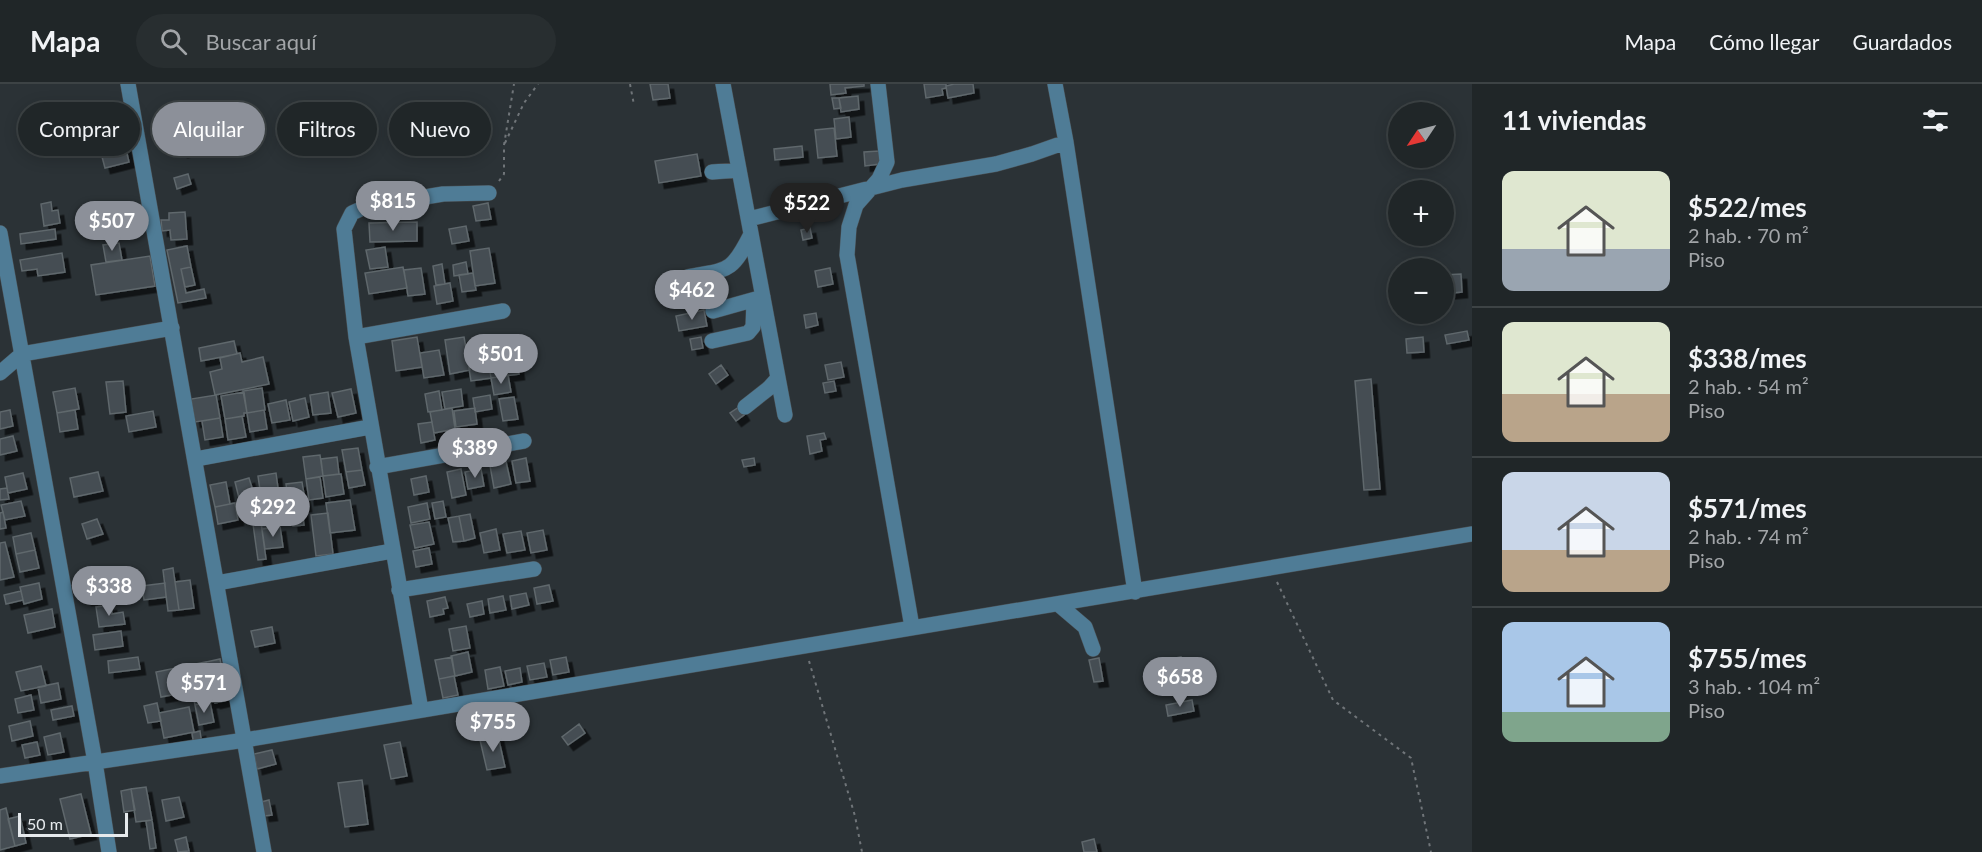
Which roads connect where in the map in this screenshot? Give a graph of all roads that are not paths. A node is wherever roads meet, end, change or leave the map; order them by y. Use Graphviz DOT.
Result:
graph roads {
  1 [pos="128,84"];
  2 [pos="723,84"];
  3 [pos="878,84"];
  4 [pos="1055,84"];
  5 [pos="1066,142"];
  6 [pos="739,170"];
  7 [pos="712,172"];
  8 [pos="872,187"];
  9 [pos="489,193"];
  10 [pos="750,227"];
  11 [pos="0,232"];
  12 [pos="687,277"];
  13 [pos="759,299"];
  14 [pos="503,311"];
  15 [pos="713,311"];
  16 [pos="172,328"];
  17 [pos="356,337"];
  18 [pos="712,341"];
  19 [pos="22,354"];
  20 [pos="0,373"];
  21 [pos="778,378"];
  22 [pos="745,407"];
  23 [pos="785,415"];
  24 [pos="370,427"];
  25 [pos="524,441"];
  26 [pos="196,459"];
  27 [pos="377,467"];
  28 [pos="1472,534"];
  29 [pos="392,550"];
  30 [pos="534,569"];
  31 [pos="217,583"];
  32 [pos="399,590"];
  33 [pos="1135,592"];
  34 [pos="1058,604"];
  35 [pos="912,627"];
  36 [pos="1093,649"];
  37 [pos="421,710"];
  38 [pos="245,740"];
  39 [pos="95,762"];
  40 [pos="0,776"];
  41 [pos="109,852"];
  42 [pos="264,852"];
  1 -- 16 [label="street"];
  2 -- 6 [label="street"];
  3 -- 8 [label="street"];
  4 -- 5 [label="street"];
  5 -- 8 [label="street"];
  5 -- 33 [label="street"];
  6 -- 7 [label="street"];
  6 -- 10 [label="street"];
  8 -- 10 [label="street"];
  8 -- 35 [label="street"];
  9 -- 17 [label="street"];
  10 -- 12 [label="street"];
  10 -- 13 [label="street"];
  11 -- 19 [label="street"];
  13 -- 15 [label="street"];
  13 -- 18 [label="street"];
  13 -- 21 [label="street"];
  14 -- 17 [label="street"];
  16 -- 19 [label="street"];
  16 -- 26 [label="street"];
  17 -- 24 [label="street"];
  19 -- 20 [label="street"];
  19 -- 39 [label="street"];
  21 -- 22 [label="street"];
  21 -- 23 [label="street"];
  24 -- 26 [label="street"];
  24 -- 27 [label="street"];
  25 -- 27 [label="street"];
  26 -- 31 [label="street"];
  27 -- 29 [label="street"];
  28 -- 33 [label="street"];
  29 -- 31 [label="street"];
  29 -- 32 [label="street"];
  30 -- 32 [label="street"];
  31 -- 38 [label="street"];
  32 -- 37 [label="street"];
  33 -- 34 [label="street"];
  34 -- 35 [label="street"];
  34 -- 36 [label="street"];
  35 -- 37 [label="street"];
  37 -- 38 [label="street"];
  38 -- 39 [label="street"];
  38 -- 42 [label="street"];
  39 -- 40 [label="street"];
  39 -- 41 [label="street"];
}
